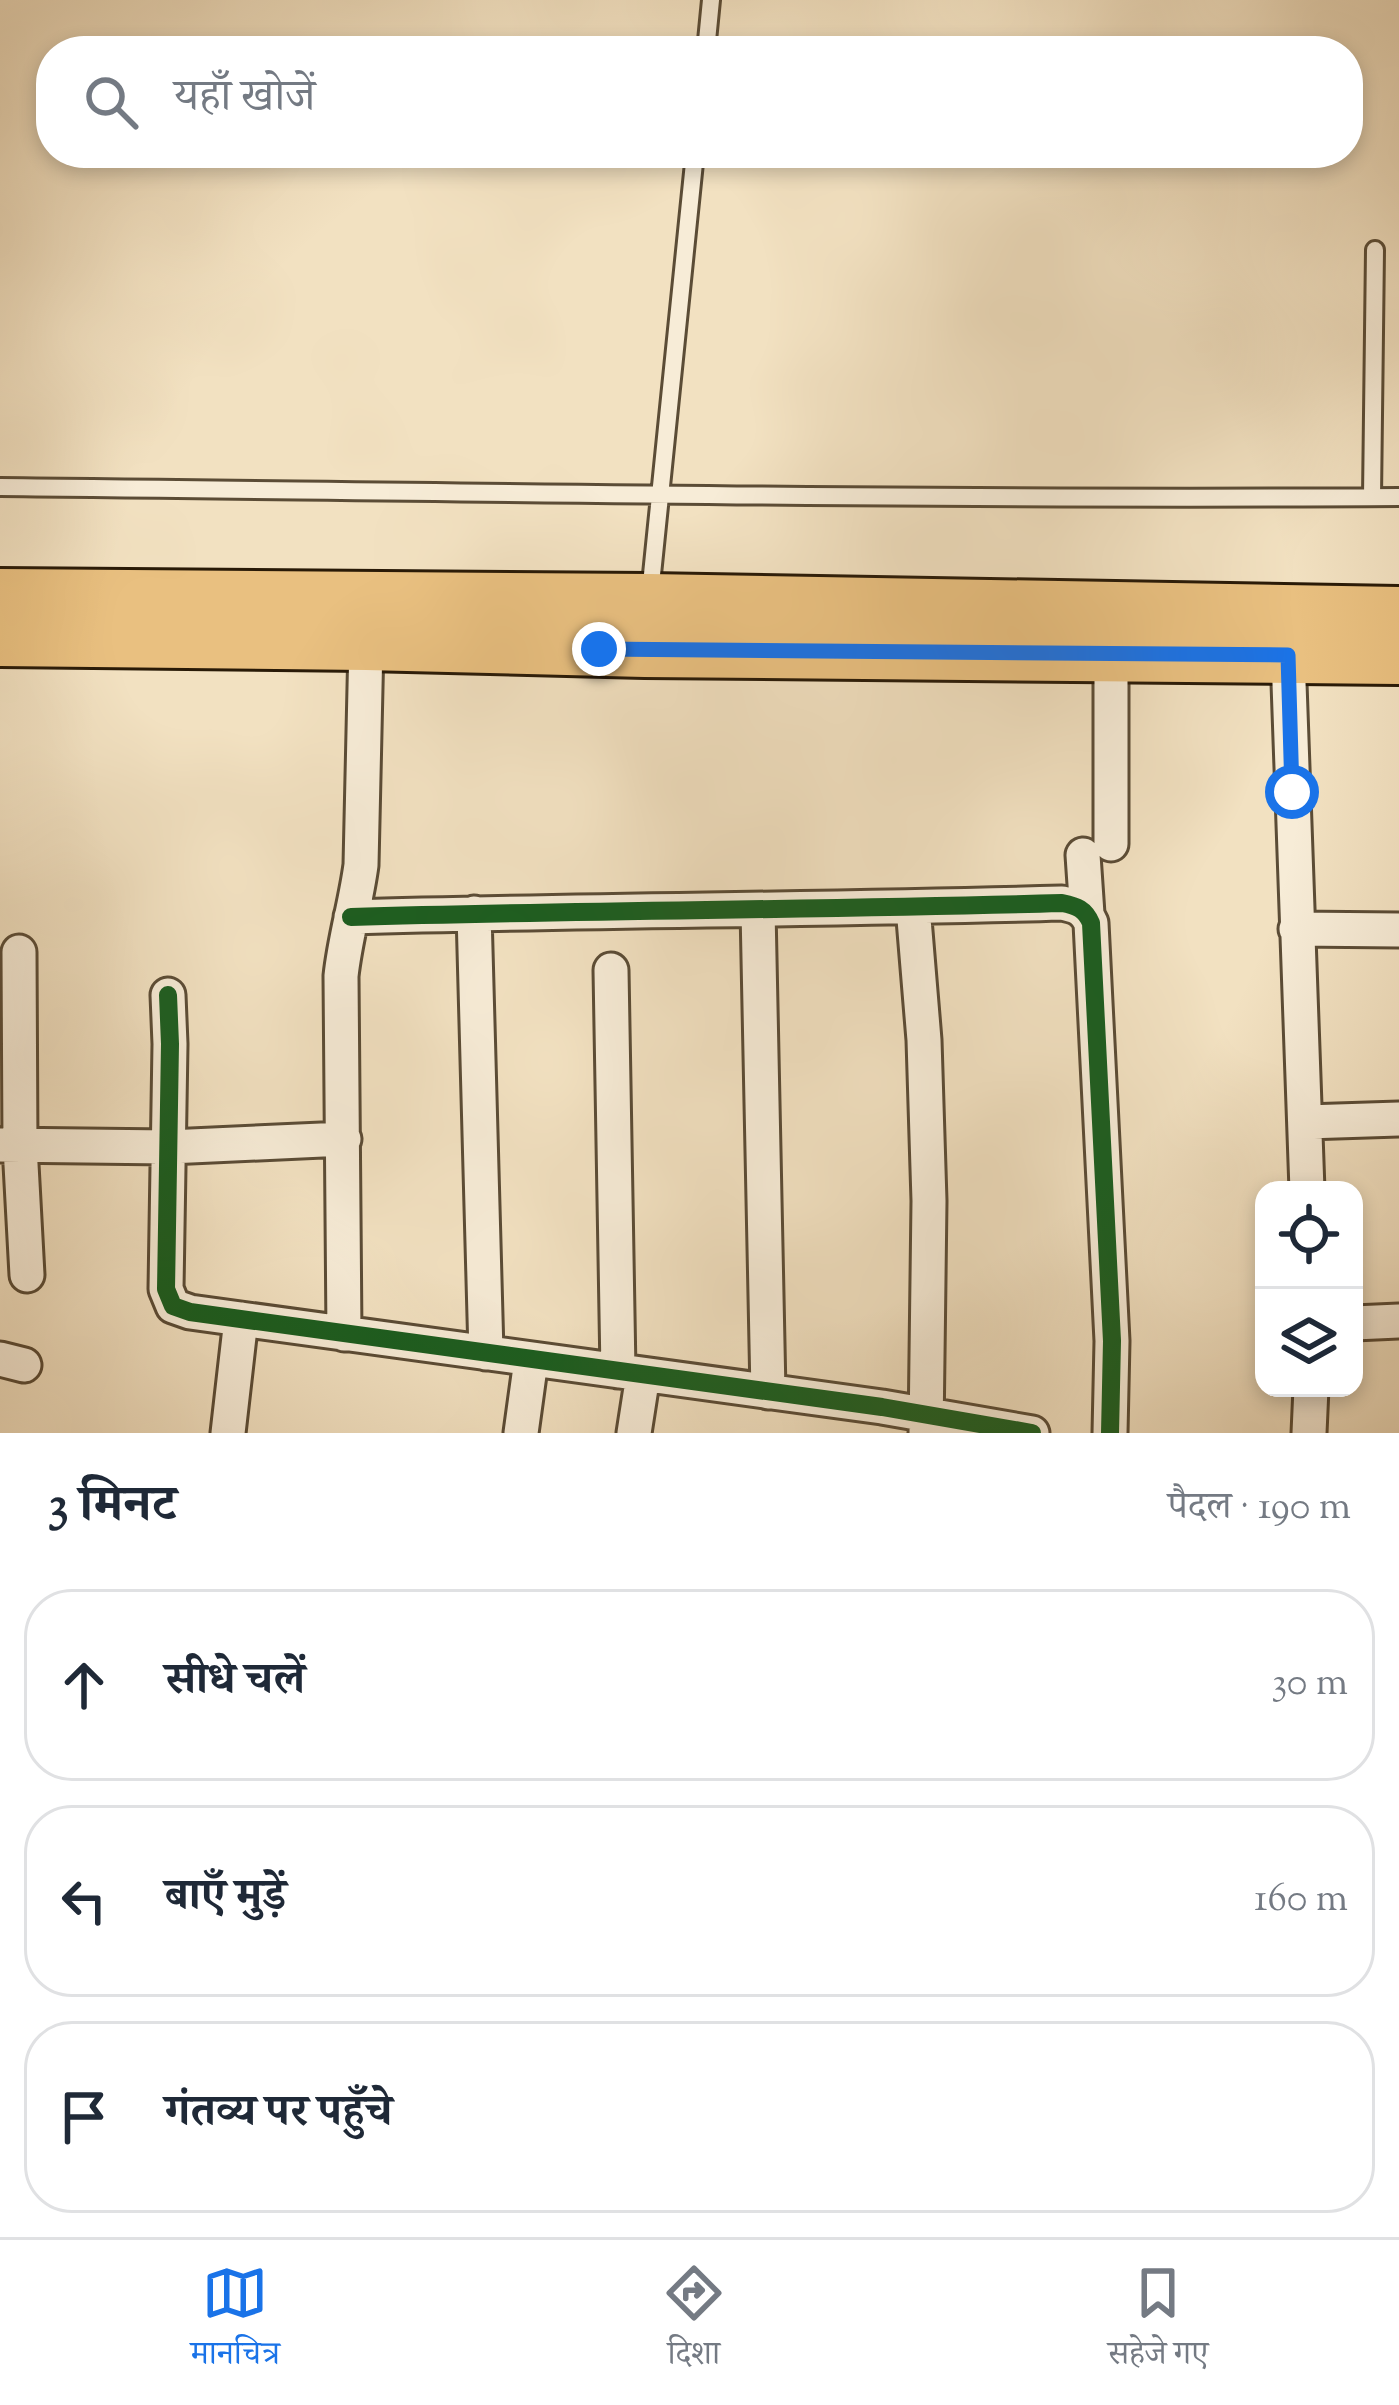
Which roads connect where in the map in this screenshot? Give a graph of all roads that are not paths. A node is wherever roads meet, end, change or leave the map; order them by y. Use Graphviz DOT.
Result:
graph roads {
  1 [pos="711,0"];
  2 [pos="707,36"];
  3 [pos="693,168"];
  4 [pos="1376,250"];
  5 [pos="0,488"];
  6 [pos="660,496"];
  7 [pos="1399,496"];
  8 [pos="1372,497"];
  9 [pos="0,596"];
  10 [pos="650,601"];
  11 [pos="1399,614"];
  12 [pos="0,639"];
  13 [pos="365,643"];
  14 [pos="1111,655"];
  15 [pos="1288,655"];
  16 [pos="1399,657"];
  17 [pos="913,908"];
  18 [pos="758,910"];
  19 [pos="474,913"];
  20 [pos="1087,914"];
  21 [pos="351,917"];
  22 [pos="1296,929"];
  23 [pos="1399,929"];
  24 [pos="19,952"];
  25 [pos="611,970"];
  26 [pos="168,995"];
  27 [pos="1399,1119"];
  28 [pos="1306,1122"];
  29 [pos="344,1139"];
  30 [pos="10,1146"];
  31 [pos="169,1147"];
  32 [pos="1307,1181"];
  33 [pos="27,1275"];
  34 [pos="241,1319"];
  35 [pos="1399,1321"];
  36 [pos="1363,1323"];
  37 [pos="344,1334"];
  38 [pos="486,1353"];
  39 [pos="531,1360"];
  40 [pos="630,1373"];
  41 [pos="768,1392"];
  42 [pos="1311,1397"];
  43 [pos="927,1425"];
  44 [pos="228,1433"];
  45 [pos="521,1433"];
  46 [pos="634,1433"];
  47 [pos="1032,1433"];
  48 [pos="1110,1433"];
  49 [pos="1310,1433"];
  1 -- 2 [label="lane"];
  3 -- 6 [label="lane"];
  4 -- 8 [label="lane"];
  5 -- 6 [label="lane"];
  6 -- 8 [label="lane"];
  6 -- 10 [label="lane"];
  7 -- 8 [label="lane"];
  9 -- 10 [label="main road"];
  10 -- 11 [label="main road"];
  12 -- 13 [label="main road"];
  13 -- 14 [label="main road"];
  13 -- 21 [label="street"];
  14 -- 15 [label="main road"];
  14 -- 20 [label="street"];
  15 -- 16 [label="main road"];
  15 -- 22 [label="street"];
  17 -- 18 [label="street"];
  17 -- 20 [label="street"];
  17 -- 43 [label="street"];
  18 -- 19 [label="street"];
  18 -- 41 [label="street"];
  19 -- 21 [label="street"];
  19 -- 38 [label="street"];
  20 -- 48 [label="street"];
  21 -- 29 [label="street"];
  22 -- 23 [label="street"];
  22 -- 28 [label="street"];
  24 -- 30 [label="street"];
  25 -- 40 [label="street"];
  26 -- 31 [label="street"];
  27 -- 28 [label="street"];
  28 -- 32 [label="street"];
  29 -- 31 [label="street"];
  29 -- 37 [label="street"];
  30 -- 31 [label="street"];
  30 -- 33 [label="street"];
  31 -- 34 [label="street"];
  34 -- 37 [label="street"];
  34 -- 44 [label="street"];
  35 -- 36 [label="street"];
  37 -- 38 [label="street"];
  38 -- 39 [label="street"];
  39 -- 40 [label="street"];
  39 -- 45 [label="street"];
  40 -- 41 [label="street"];
  40 -- 46 [label="street"];
  41 -- 43 [label="street"];
  42 -- 49 [label="street"];
  43 -- 47 [label="street"];
}
